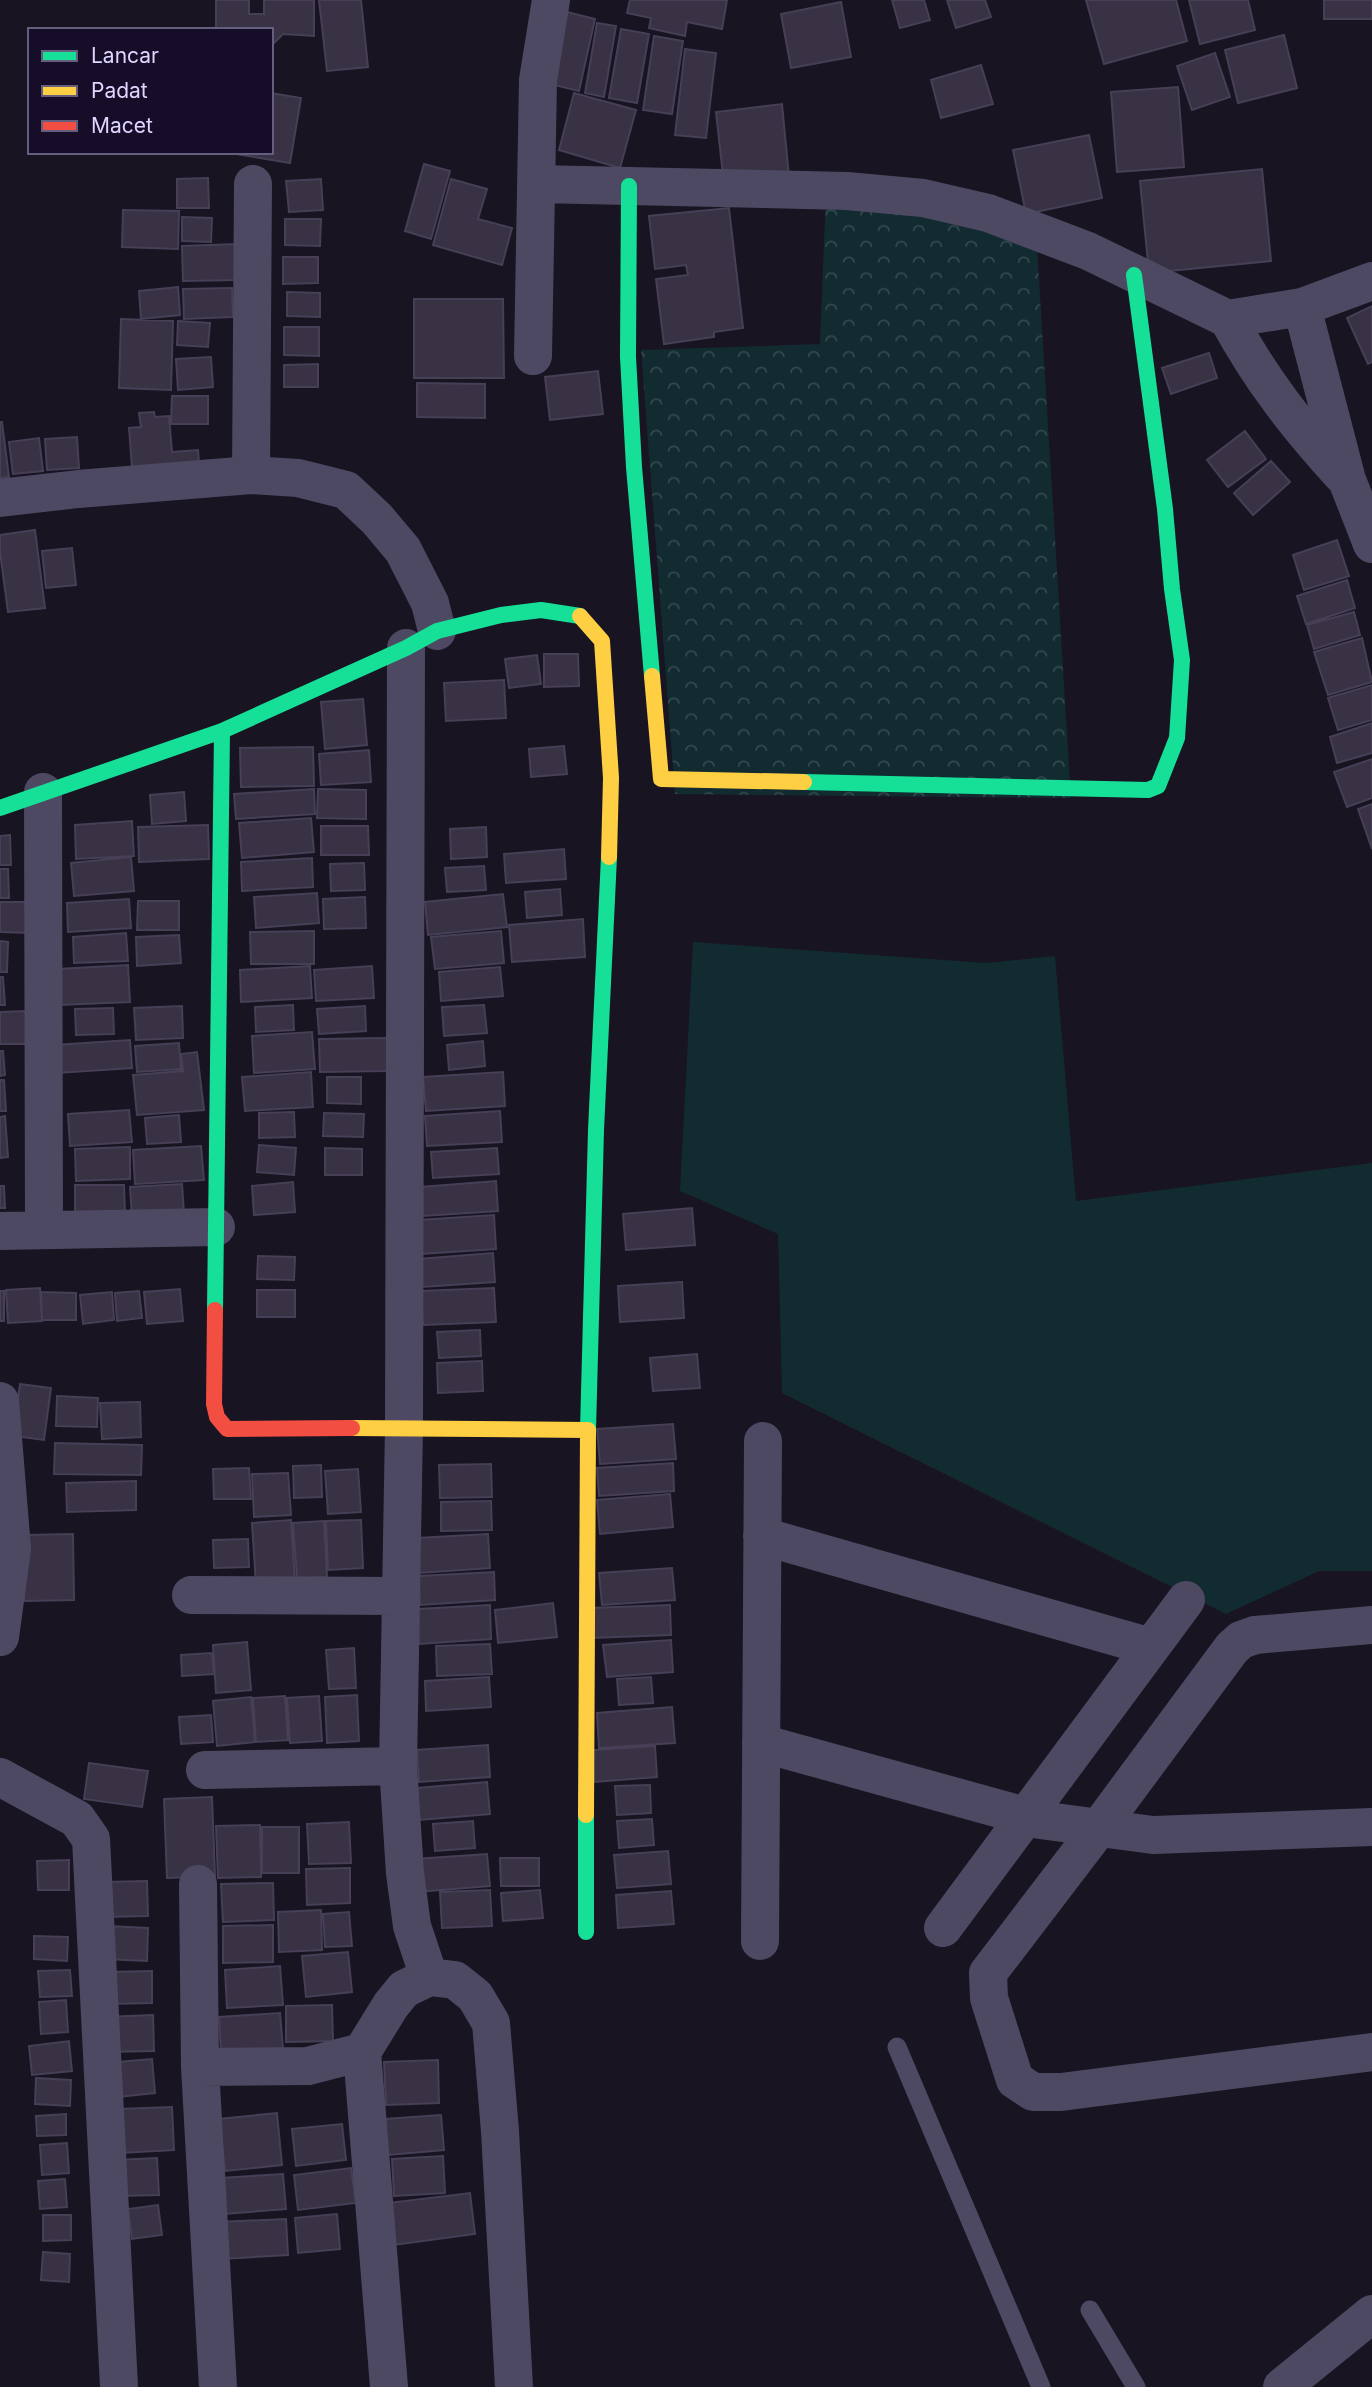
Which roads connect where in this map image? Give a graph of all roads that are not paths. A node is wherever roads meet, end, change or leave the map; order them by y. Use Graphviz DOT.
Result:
graph roads {
  1 [pos="551,0"];
  2 [pos="253,184"];
  3 [pos="538,184"];
  4 [pos="629,187"];
  5 [pos="1135,275"];
  6 [pos="1372,281"];
  7 [pos="1302,307"];
  8 [pos="1227,319"];
  9 [pos="533,356"];
  10 [pos="251,475"];
  11 [pos="1347,480"];
  12 [pos="0,498"];
  13 [pos="1372,544"];
  14 [pos="421,640"];
  15 [pos="222,731"];
  16 [pos="43,792"];
  17 [pos="0,808"];
  18 [pos="216,1227"];
  19 [pos="44,1230"];
  20 [pos="0,1231"];
  21 [pos="0,1401"];
  22 [pos="404,1427"];
  23 [pos="587,1430"];
  24 [pos="763,1441"];
  25 [pos="762,1536"];
  26 [pos="191,1595"];
  27 [pos="401,1596"];
  28 [pos="1186,1600"];
  29 [pos="1372,1625"];
  30 [pos="0,1637"];
  31 [pos="1151,1647"];
  32 [pos="761,1744"];
  33 [pos="398,1766"];
  34 [pos="205,1770"];
  35 [pos="0,1777"];
  36 [pos="1032,1818"];
  37 [pos="1372,1827"];
  38 [pos="1089,1828"];
  39 [pos="198,1884"];
  40 [pos="943,1928"];
  41 [pos="586,1932"];
  42 [pos="760,1941"];
  43 [pos="429,1977"];
  44 [pos="897,2047"];
  45 [pos="362,2052"];
  46 [pos="1372,2052"];
  47 [pos="200,2067"];
  48 [pos="1090,2310"];
  49 [pos="1372,2314"];
  50 [pos="119,2387"];
  51 [pos="218,2387"];
  52 [pos="389,2387"];
  53 [pos="514,2387"];
  54 [pos="1041,2387"];
  55 [pos="1136,2387"];
  56 [pos="1282,2387"];
  1 -- 3 [label="street"];
  2 -- 10 [label="street"];
  3 -- 4 [label="street"];
  3 -- 9 [label="street"];
  4 -- 5 [label="street"];
  4 -- 5 [label="street"];
  5 -- 8 [label="street"];
  6 -- 7 [label="street"];
  7 -- 8 [label="street"];
  7 -- 11 [label="street"];
  8 -- 11 [label="street"];
  10 -- 12 [label="street"];
  10 -- 14 [label="street"];
  11 -- 13 [label="street"];
  14 -- 15 [label="street"];
  14 -- 22 [label="street"];
  14 -- 23 [label="street"];
  15 -- 16 [label="street"];
  15 -- 18 [label="street"];
  16 -- 17 [label="street"];
  16 -- 19 [label="street"];
  18 -- 19 [label="street"];
  18 -- 22 [label="street"];
  19 -- 20 [label="street"];
  21 -- 30 [label="street"];
  22 -- 23 [label="street"];
  22 -- 27 [label="street"];
  23 -- 41 [label="street"];
  24 -- 25 [label="street"];
  25 -- 31 [label="street"];
  25 -- 32 [label="street"];
  26 -- 27 [label="street"];
  27 -- 33 [label="street"];
  28 -- 31 [label="street"];
  29 -- 38 [label="street"];
  31 -- 36 [label="street"];
  32 -- 36 [label="street"];
  32 -- 42 [label="street"];
  33 -- 34 [label="street"];
  33 -- 43 [label="street"];
  35 -- 50 [label="street"];
  36 -- 38 [label="street"];
  36 -- 40 [label="street"];
  37 -- 38 [label="street"];
  38 -- 46 [label="street"];
  39 -- 47 [label="street"];
  43 -- 45 [label="street"];
  43 -- 53 [label="street"];
  44 -- 54 [label="lane"];
  45 -- 47 [label="street"];
  45 -- 52 [label="street"];
  47 -- 51 [label="street"];
  48 -- 55 [label="lane"];
  49 -- 56 [label="street"];
}
